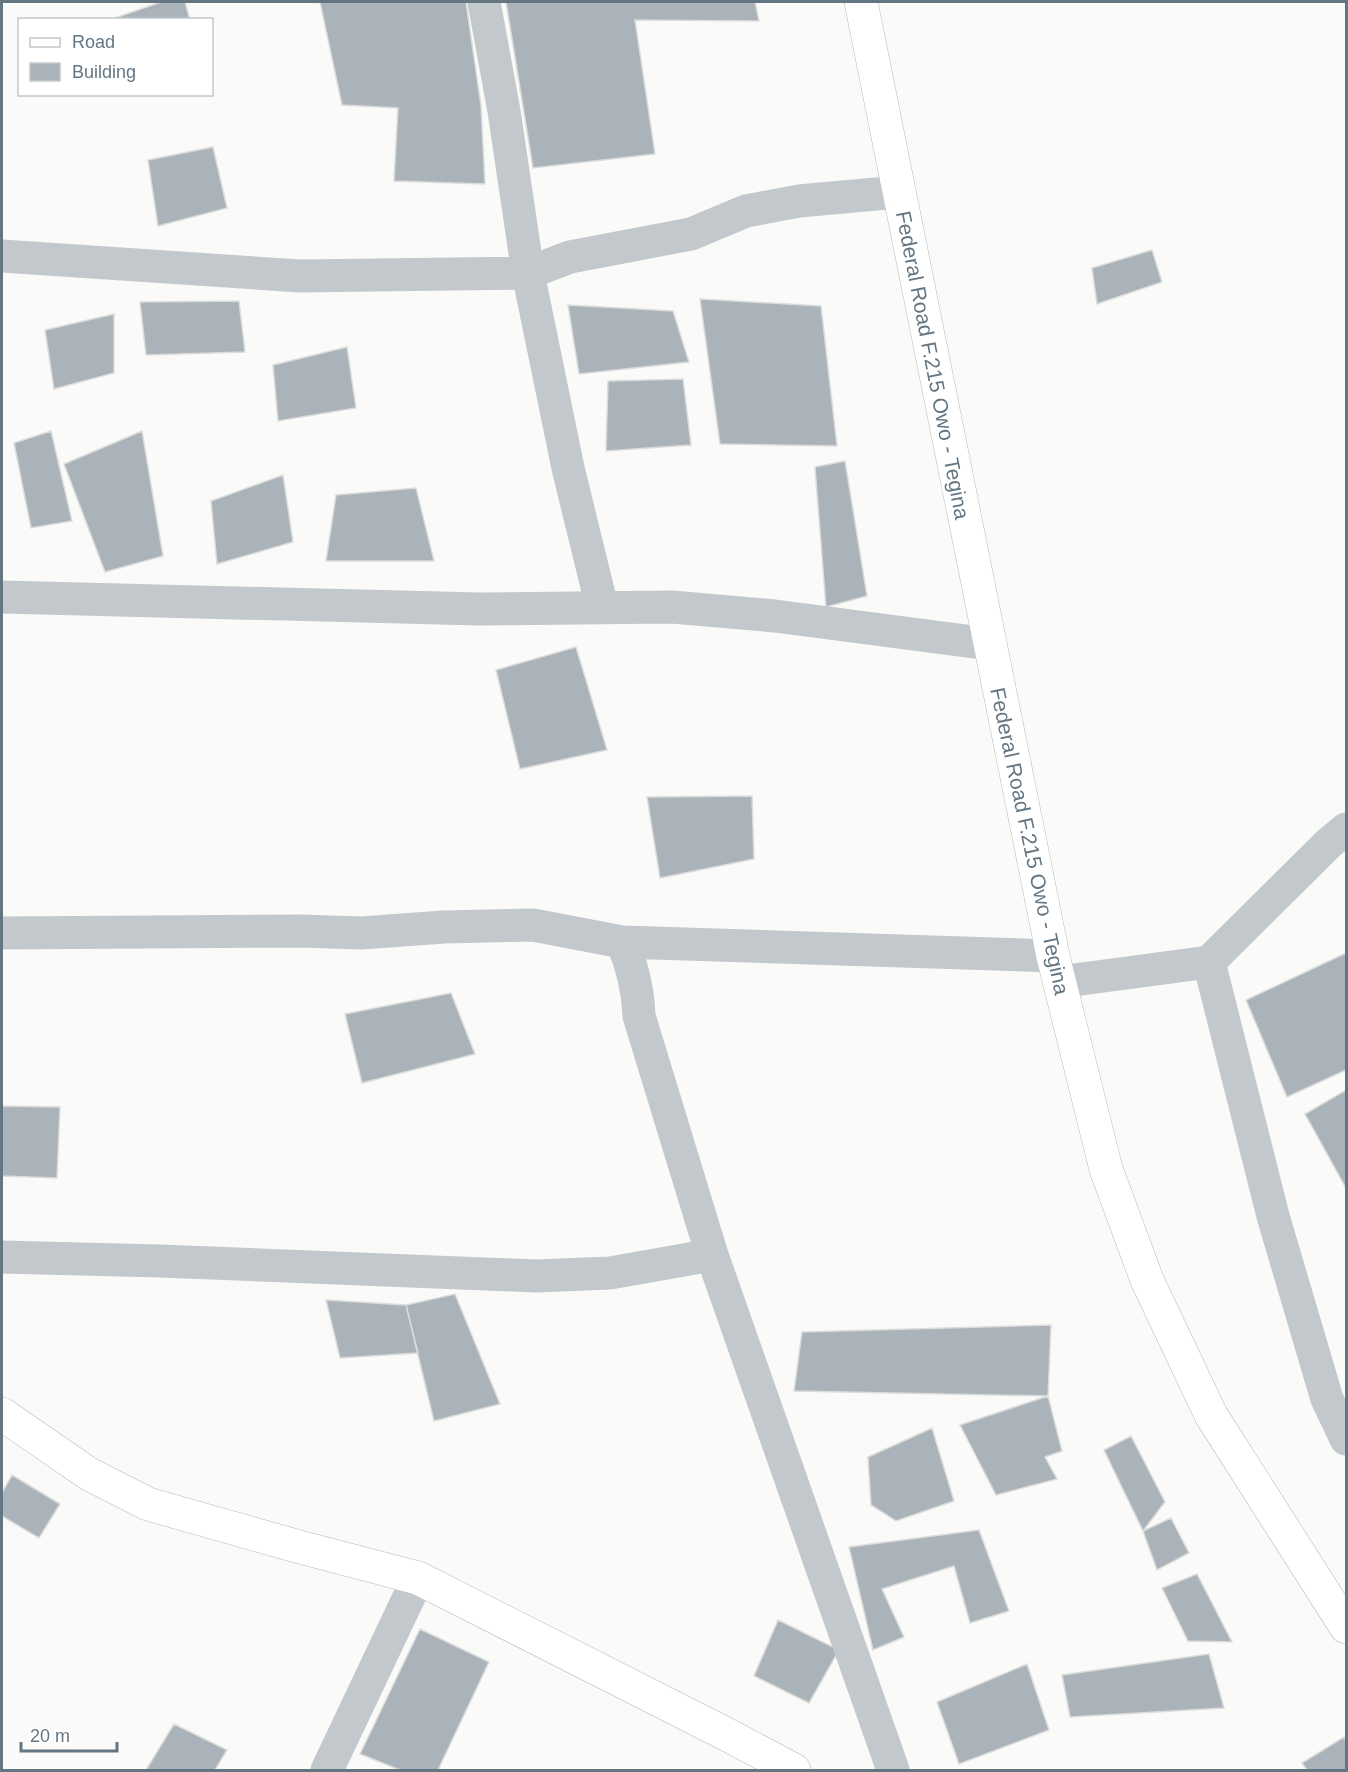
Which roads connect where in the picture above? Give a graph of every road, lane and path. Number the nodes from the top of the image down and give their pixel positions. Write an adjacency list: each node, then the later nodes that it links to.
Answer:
1 (484, 2): 5 (street)
2 (861, 2): 3 (main road, Federal Road F.215 Owo - Tegina)
3 (898, 192): 5 (street); 8 (main road, Federal Road F.215 Owo - Tegina)
4 (2, 256): 5 (street)
5 (528, 273): 7 (street)
6 (2, 597): 7 (street)
7 (602, 607): 8 (street)
8 (989, 644): 13 (main road, Federal Road F.215 Owo - Tegina)
9 (1347, 829): 12 (street)
10 (2, 933): 11 (street)
11 (622, 942): 13 (street); 14 (street)
12 (1209, 962): 13 (street); 17 (street)
13 (1056, 969): 19 (main road, Federal Road F.215 Owo - Tegina)
14 (711, 1255): 15 (street); 22 (street)
15 (2, 1257)
16 (2, 1414): 18 (main road)
17 (1347, 1439)
18 (418, 1578): 20 (street); 21 (main road)
19 (1347, 1627)
20 (327, 1770)
21 (794, 1770)
22 (893, 1770)

